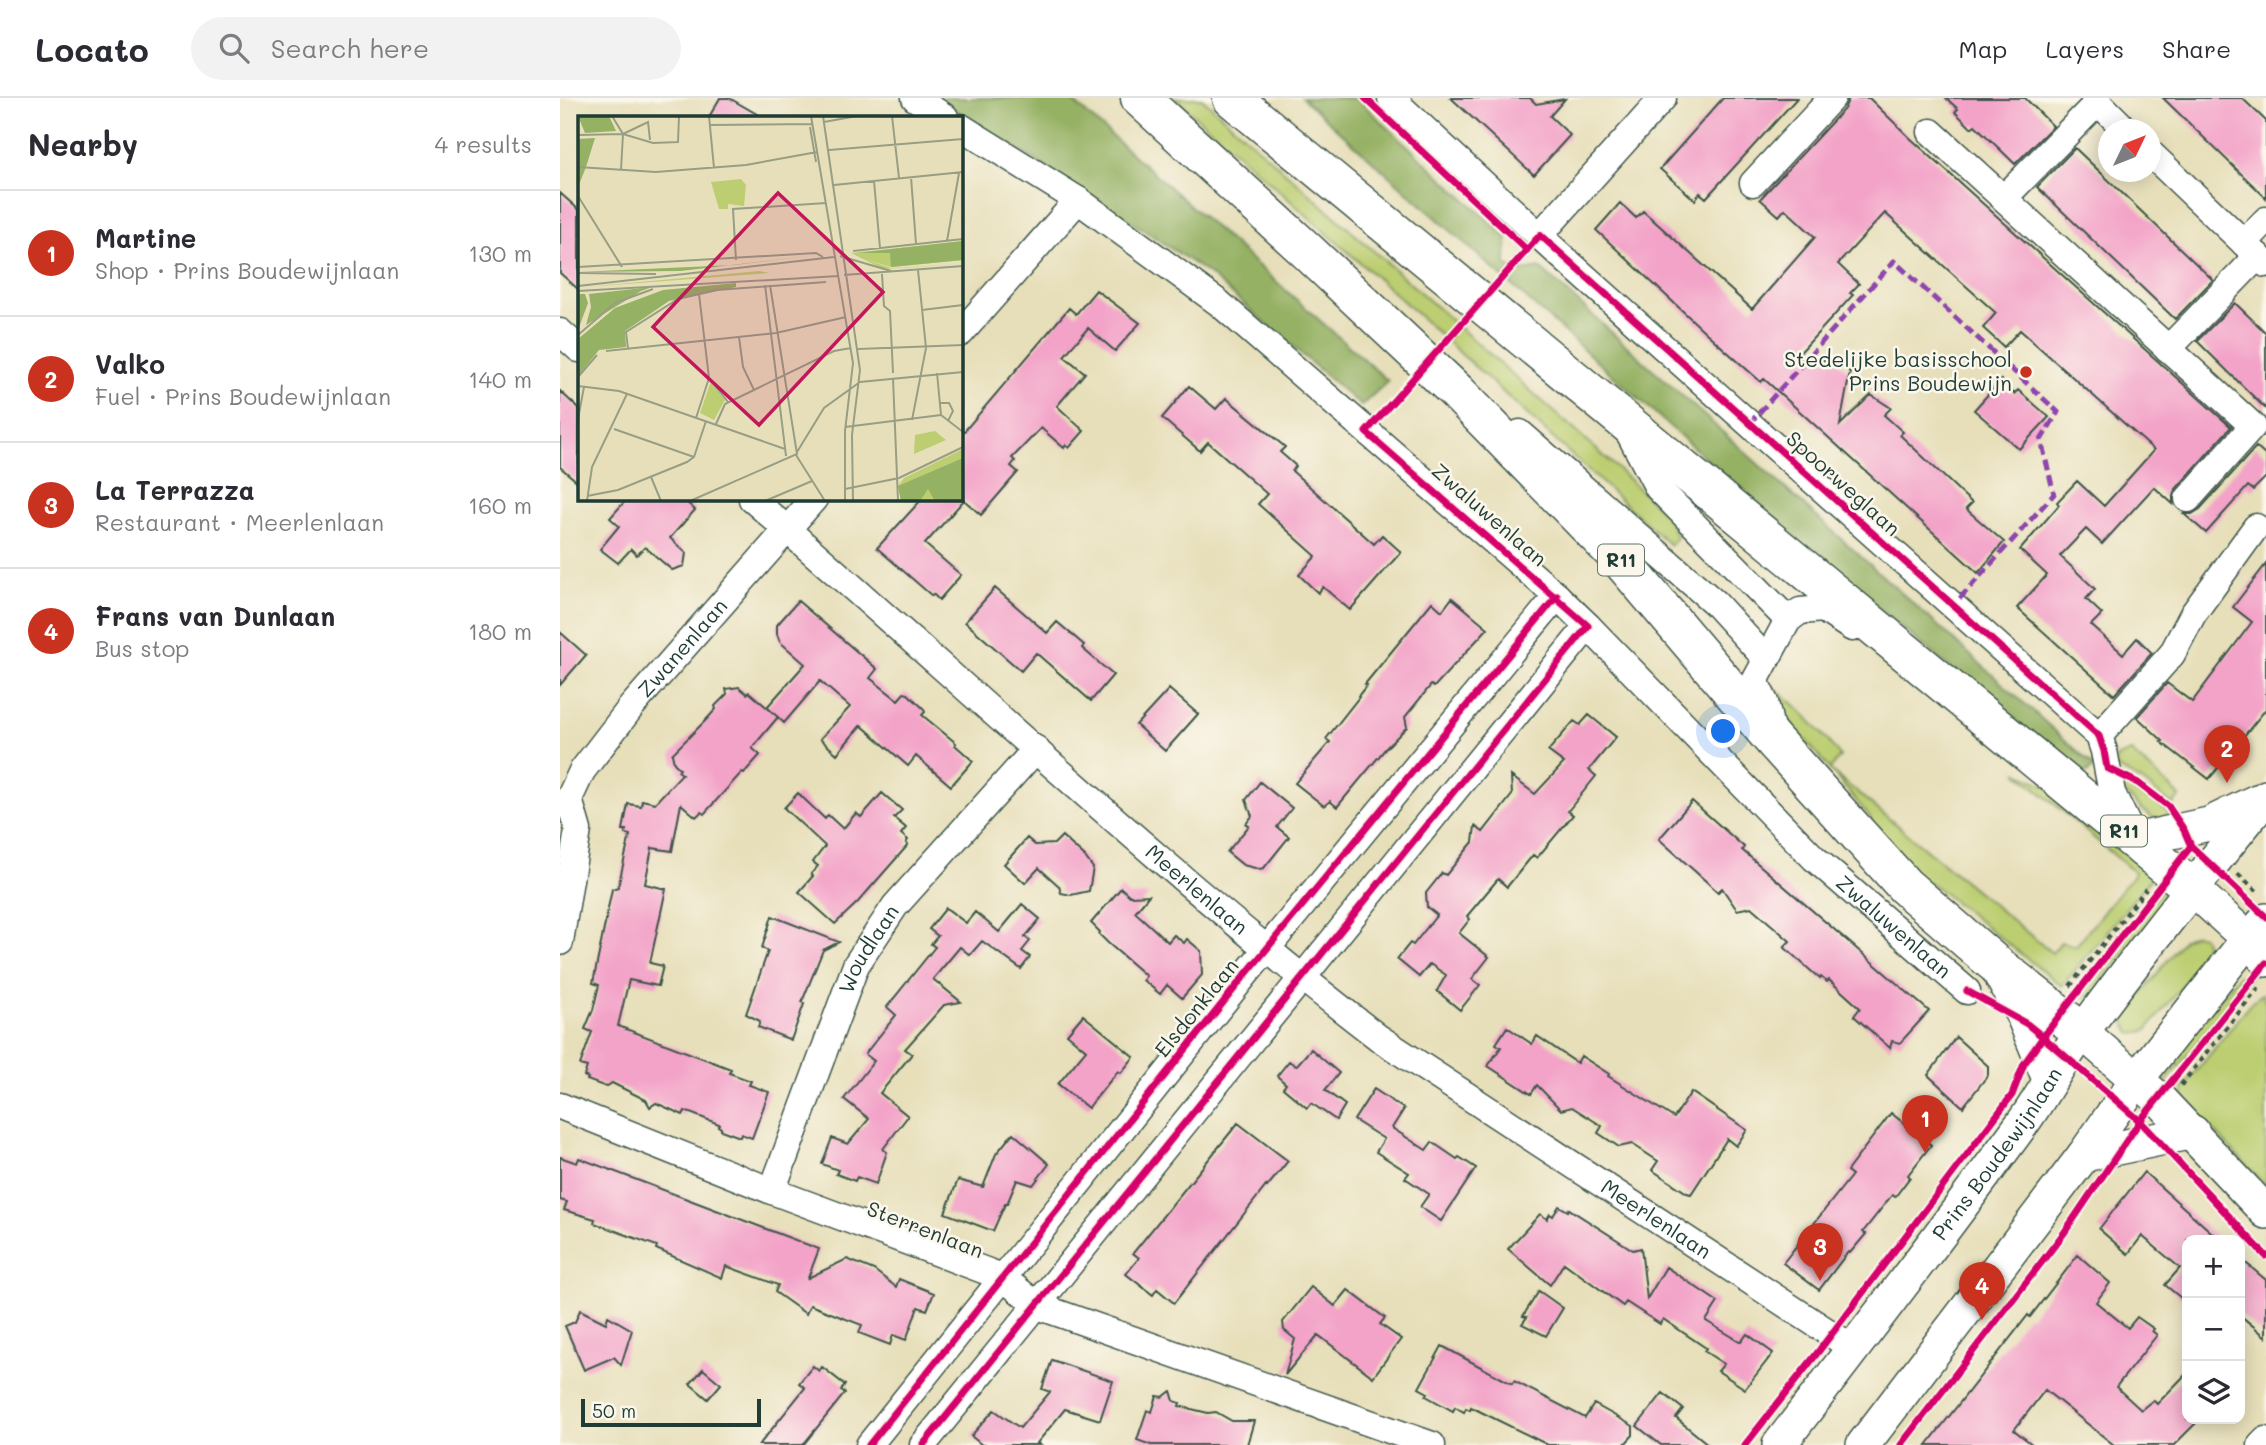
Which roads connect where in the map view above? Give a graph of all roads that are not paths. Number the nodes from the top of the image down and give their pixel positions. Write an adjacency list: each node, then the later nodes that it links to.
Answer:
1 (915, 98): 9 (street)
2 (1140, 98): 25 (highway, R11)
3 (1232, 98): 17 (highway, R11)
4 (1266, 98): 17 (highway)
5 (1391, 98): 19 (street, Spoorweglaan)
6 (1663, 98): 19 (street)
7 (1832, 98): 14 (street)
8 (2096, 100): 10 (street); 15 (street)
9 (944, 116)
10 (2115, 119)
11 (962, 128): 16 (street, Zwaluwenlaan)
12 (1931, 132): 15 (street)
13 (2161, 162): 20 (street)
14 (1753, 183)
15 (2004, 198): 24 (street)
16 (1078, 200): 22 (street); 32 (street, Zwaluwenlaan)
17 (1360, 205): 26 (highway, R11)
18 (2266, 220): 20 (street)
19 (1540, 235): 37 (street, Spoorweglaan)
20 (2258, 251): 24 (street)
21 (560, 332): 23 (street)
22 (962, 332)
23 (578, 348)
24 (2168, 349): 27 (street)
25 (1457, 392): 36 (street); 38 (highway, R11)
26 (1622, 419): 33 (street); 35 (highway, R11)
27 (2188, 499)
28 (753, 500): 31 (street, Meerlenlaan)
29 (813, 500): 31 (street, Zwanenlaan)
30 (2256, 527): 37 (street)
31 (787, 529): 39 (street, Meerlenlaan); 41 (street, Zwanenlaan)
32 (1557, 596): 34 (street, Zwaluwenlaan); 46 (street, Elsdonklaan)
33 (1788, 620): 35 (street); 36 (street)
34 (1588, 625): 48 (street); 49 (street, Zwaluwenlaan)
35 (1878, 630): 42 (highway, R11)
36 (1766, 659): 38 (street)
37 (2098, 736): 42 (street)
38 (1773, 740): 47 (highway, R11)
39 (1036, 749): 46 (street, Meerlenlaan); 56 (street, Woudlaan)
40 (2266, 797): 42 (main road); 43 (main road, Prins Boudewijnlaan)
41 (564, 801): 45 (street)
42 (2148, 852): 43 (highway, R11)
43 (2192, 888): 44 (main road, R11); 50 (main road, Prins Boudewijnlaan)
44 (2260, 940): 52 (main road)
45 (560, 942)
46 (1267, 950): 48 (street, Meerlenlaan); 58 (street, Elsdonklaan)
47 (1993, 962): 50 (highway, R11); 51 (main road)
48 (1302, 980): 59 (street); 60 (street, Meerlenlaan)
49 (1967, 991)
50 (2082, 1032): 51 (main road, Prins Boudewijnlaan); 52 (main road, R11)
51 (2049, 1079): 60 (main road, Prins Boudewijnlaan)
52 (2154, 1094): 54 (main road, R11); 55 (main road)
53 (560, 1106): 56 (street, Sterrenlaan)
54 (2193, 1132): 55 (main road); 57 (main road, R11)
55 (2084, 1155): 66 (main road)
56 (772, 1191): 58 (street, Sterrenlaan)
57 (2266, 1212)
58 (1002, 1277): 59 (street, Sterrenlaan); 62 (street, Elsdonklaan)
59 (1038, 1306): 63 (street); 64 (street, Sterrenlaan)
60 (1854, 1349): 65 (main road, Prins Boudewijnlaan)
61 (2266, 1440): 67 (street)
62 (869, 1445)
63 (923, 1445)
64 (1432, 1445)
65 (1779, 1445)
66 (1863, 1445)
67 (2261, 1445)

